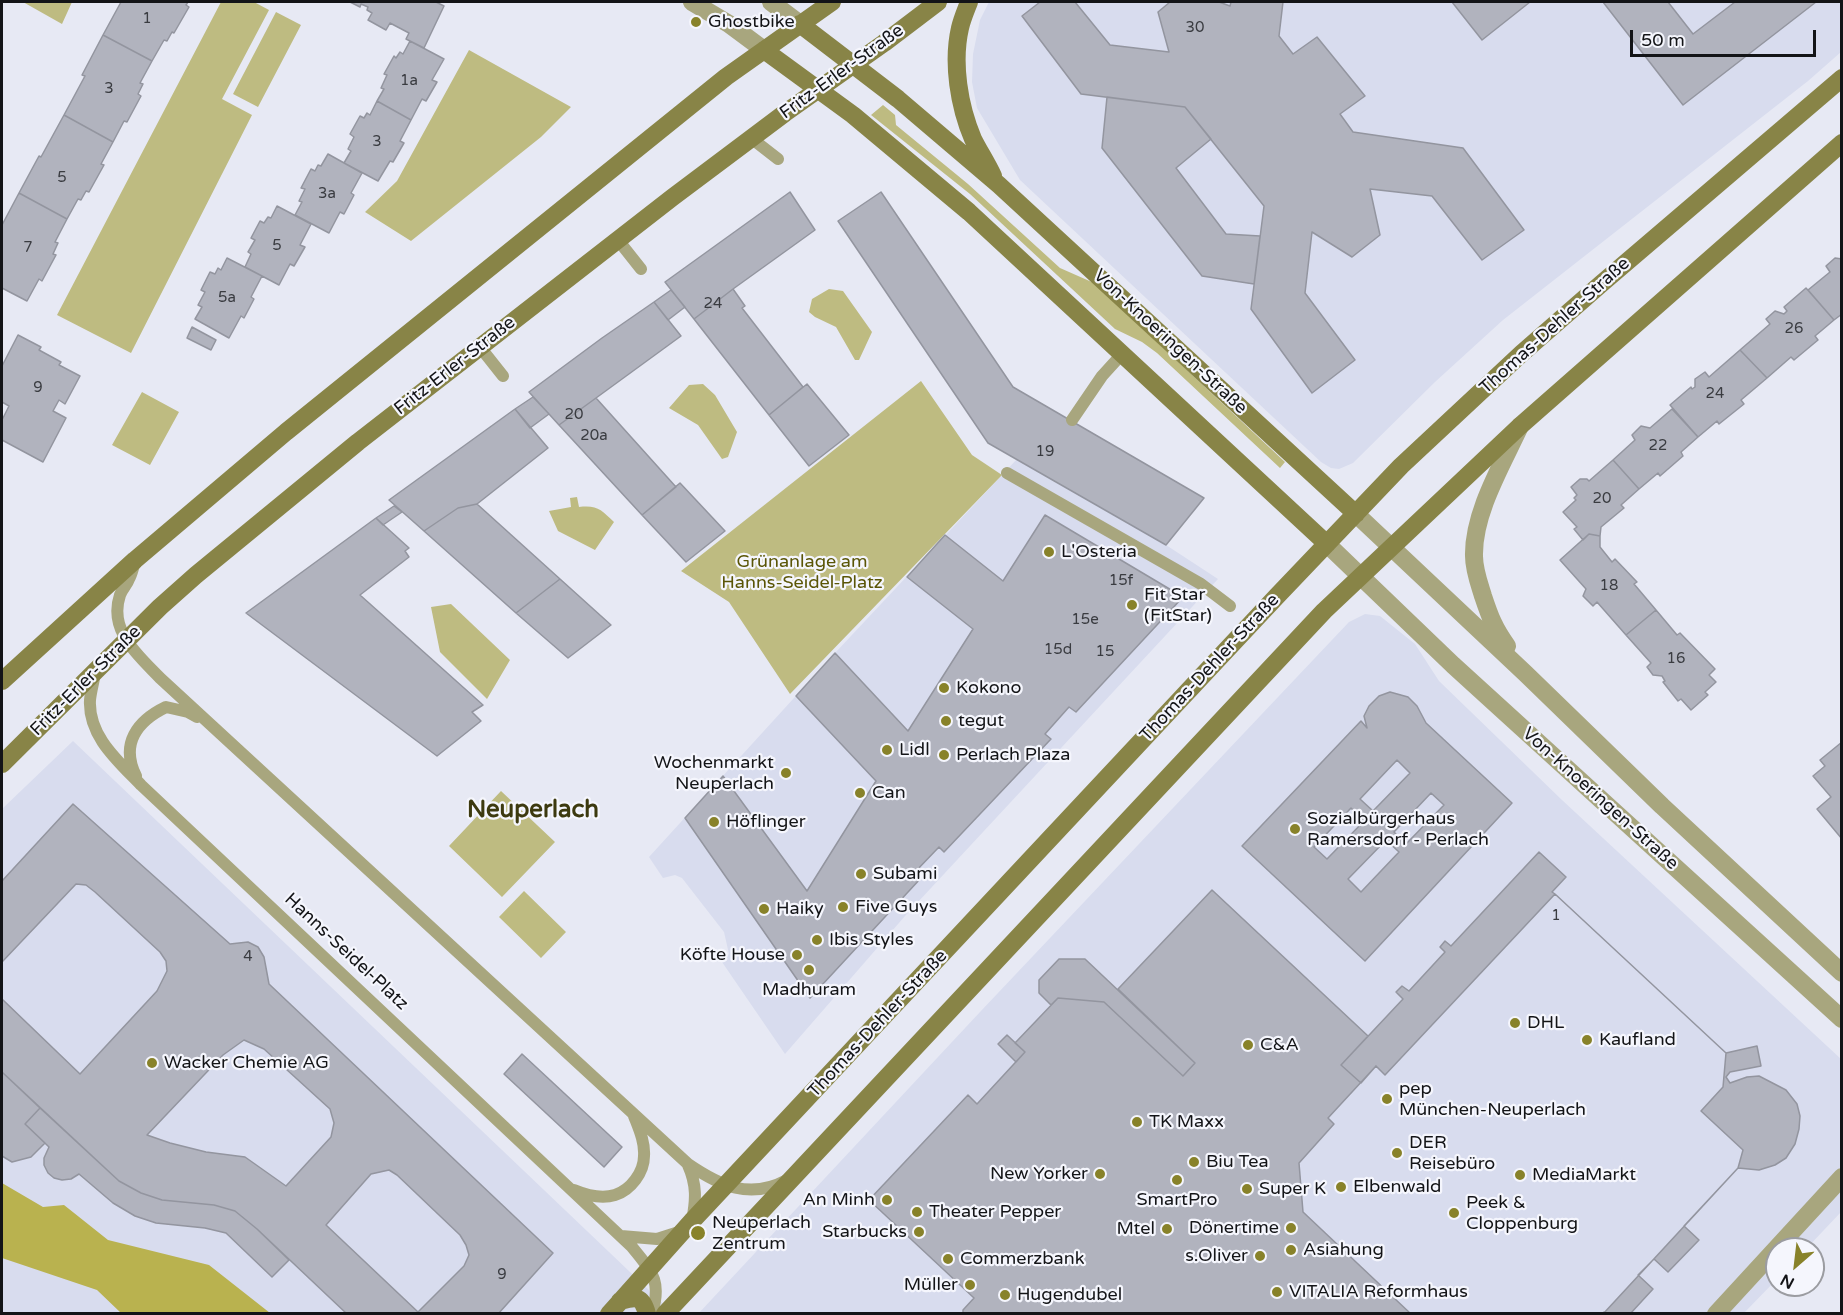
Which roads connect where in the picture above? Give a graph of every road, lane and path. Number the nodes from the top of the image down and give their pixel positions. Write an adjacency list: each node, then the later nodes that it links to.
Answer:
1 (692, 2): 7 (street)
2 (771, 2): 6 (street)
3 (832, 2): 6 (main road)
4 (938, 2): 8 (main road, Fritz-Erler-Straße)
5 (969, 2): 14 (main road)
6 (800, 24): 7 (main road); 8 (main road, Von-Knoeringen-Straße)
7 (764, 50): 10 (main road); 26 (main road)
8 (853, 65): 10 (main road, Fritz-Erler-Straße); 14 (main road, Von-Knoeringen-Straße)
9 (1842, 78): 23 (main road, Thomas-Dehler-Straße)
10 (819, 89): 11 (main road, Fritz-Erler-Straße); 18 (main road)
11 (751, 138): 13 (lane); 15 (main road, Fritz-Erler-Straße)
12 (1842, 143): 21 (main road)
13 (778, 159)
14 (999, 185): 23 (main road, Von-Knoeringen-Straße)
15 (618, 240): 16 (lane); 17 (main road, Fritz-Erler-Straße)
16 (641, 269)
17 (480, 347): 19 (lane); 29 (main road, Fritz-Erler-Straße)
18 (1122, 354): 20 (lane); 24 (main road)
19 (503, 376)
20 (1072, 420)
21 (1520, 426): 25 (main road); 31 (street, Von-Knoeringen-Straße)
22 (1007, 473): 28 (lane)
23 (1356, 514): 24 (main road, Thomas-Dehler-Straße); 25 (street, Von-Knoeringen-Straße)
24 (1327, 544): 27 (street, Von-Knoeringen-Straße); 42 (main road, Thomas-Dehler-Straße)
25 (1392, 547): 27 (main road); 31 (street, Von-Knoeringen-Straße)
26 (135, 560): 29 (lane); 32 (main road)
27 (1361, 576): 37 (street, Von-Knoeringen-Straße); 40 (main road)
28 (1230, 606)
29 (126, 642): 30 (main road, Fritz-Erler-Straße); 33 (lane)
30 (95, 672): 34 (main road, Fritz-Erler-Straße); 35 (lane, Hanns-Seidel-Platz)
31 (1526, 674): 36 (street, Von-Knoeringen-Straße)
32 (2, 681)
33 (208, 722): 35 (lane); 38 (lane)
34 (2, 764)
35 (141, 785): 43 (lane, Hanns-Seidel-Platz)
36 (1842, 973)
37 (1842, 1019)
38 (632, 1112): 39 (lane); 43 (lane)
39 (688, 1164): 42 (lane); 44 (lane)
40 (793, 1177): 42 (lane); 50 (main road)
41 (1842, 1178): 51 (street)
42 (727, 1186): 44 (main road, Thomas-Dehler-Straße)
43 (570, 1188): 45 (lane, Hanns-Seidel-Platz)
44 (689, 1225): 45 (lane); 46 (main road, Thomas-Dehler-Straße)
45 (621, 1236): 46 (lane, Hanns-Seidel-Platz)
46 (650, 1269): 47 (main road, Thomas-Dehler-Straße); 49 (lane)
47 (614, 1307): 48 (main road, Thomas-Dehler-Straße)
48 (647, 1314)
49 (652, 1314)
50 (665, 1314)
51 (1716, 1314)

